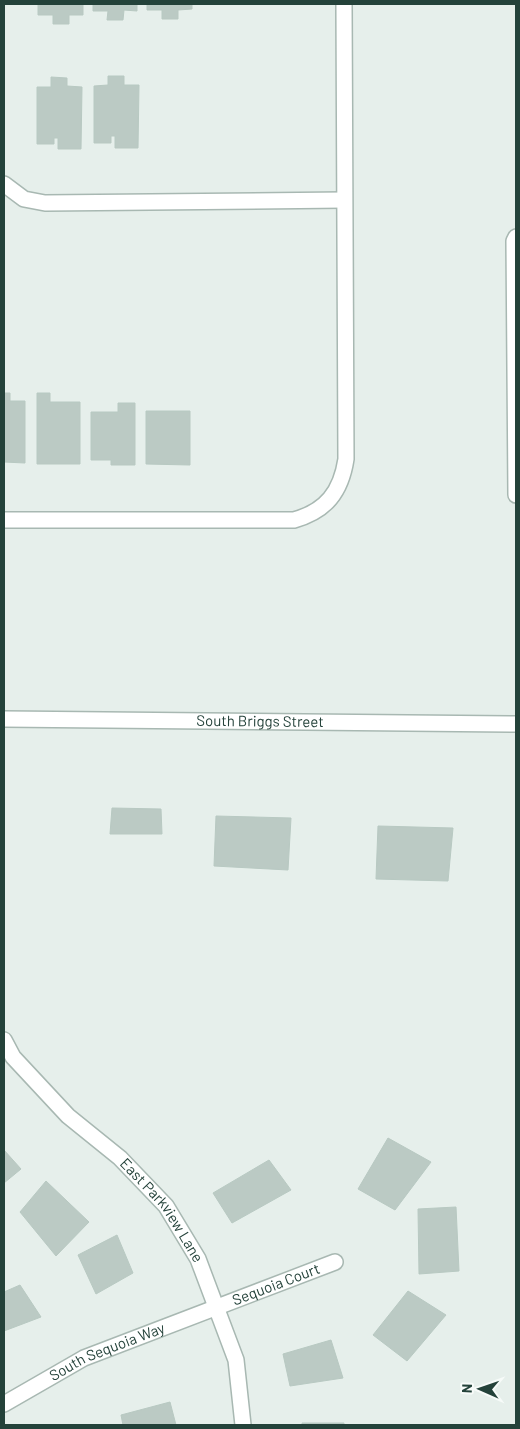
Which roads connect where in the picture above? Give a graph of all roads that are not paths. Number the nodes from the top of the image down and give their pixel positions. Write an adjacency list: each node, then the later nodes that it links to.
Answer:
1 (344, 4): 3 (street)
2 (4, 184): 3 (street)
3 (344, 200): 6 (street)
4 (516, 237): 5 (street)
5 (516, 495)
6 (4, 520)
7 (4, 719): 8 (street, South Briggs Street)
8 (516, 724)
9 (4, 1040): 10 (street, East Parkview Lane)
10 (9, 1061): 12 (street, East Parkview Lane)
11 (335, 1262): 12 (street, Sequoia Court)
12 (216, 1308): 13 (street, South Sequoia Way); 14 (street, East Parkview Lane)
13 (4, 1404)
14 (243, 1425)

